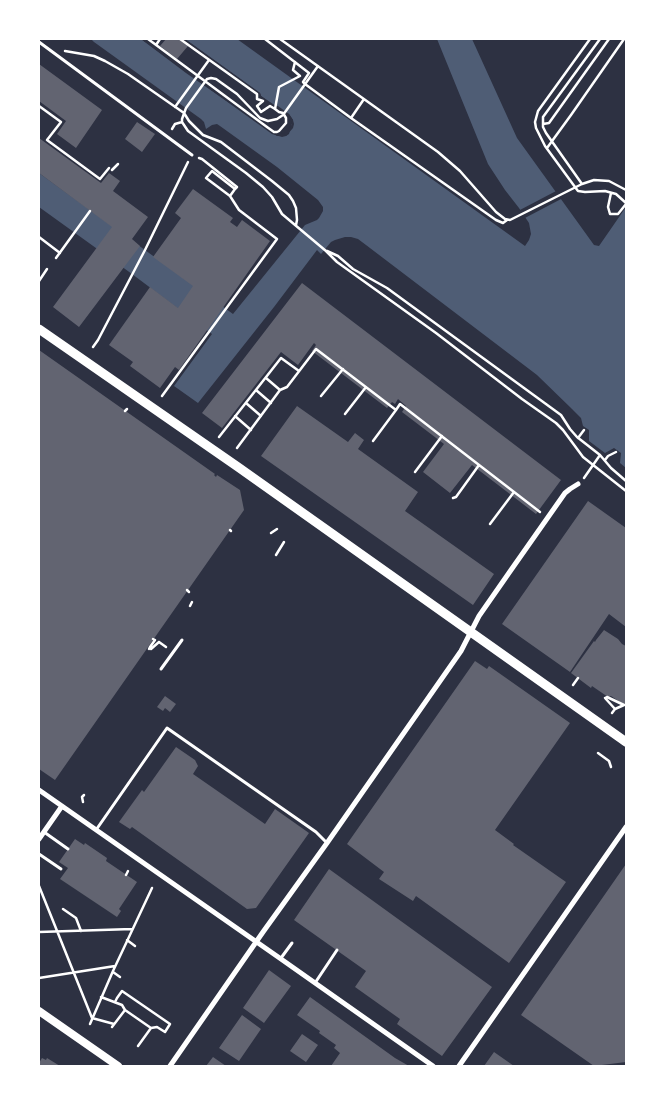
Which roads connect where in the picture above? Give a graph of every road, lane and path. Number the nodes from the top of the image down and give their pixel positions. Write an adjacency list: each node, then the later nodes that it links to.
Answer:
1 (148, 39): 11 (path)
2 (160, 39): 11 (path)
3 (180, 39): 13 (path)
4 (265, 39): 14 (path)
5 (280, 39): 15 (path)
6 (590, 39): 32 (path)
7 (600, 39): 29 (path)
8 (609, 39): 29 (path)
9 (624, 39): 31 (path)
10 (39, 42): 30 (lane)
11 (156, 45): 16 (path)
12 (61, 49): 21 (path)
13 (209, 60): 16 (path); 23 (path)
14 (295, 62): 18 (path); 22 (path)
15 (318, 66): 18 (path); 19 (path)
16 (198, 75): 17 (path); 21 (path)
17 (205, 82): 25 (path); 26 (path); 26 (path)
18 (305, 84): 24 (path); 27 (path)
19 (364, 99): 27 (path); 45 (path)
20 (39, 106): 35 (path)
21 (175, 107): 25 (path)
22 (276, 108): 23 (path); 24 (path)
23 (261, 112): 26 (path)
24 (284, 112): 26 (path); 26 (path)
25 (184, 113): 28 (path); 46 (path)
26 (257, 117)
27 (351, 118): 45 (path)
28 (182, 122): 30 (path); 46 (path)
29 (543, 124): 31 (path)
30 (166, 136): 33 (lane)
31 (551, 142): 32 (path); 37 (path)
32 (547, 148): 38 (path)
33 (192, 155): 39 (path); 54 (path)
34 (118, 164): 36 (path)
35 (109, 168)
36 (112, 170)
37 (582, 184): 38 (path); 40 (path)
38 (576, 187): 41 (path); 45 (path)
39 (235, 189): 42 (path); 42 (path)
40 (626, 190)
41 (611, 193): 43 (path); 43 (path)
42 (230, 196): 61 (path)
43 (626, 201)
44 (90, 211): 49 (path)
45 (506, 220)
46 (296, 225): 48 (path)
47 (39, 237): 49 (path)
48 (326, 251): 73 (path); 80 (path)
49 (60, 253): 50 (path)
50 (56, 258)
51 (47, 269): 52 (path)
52 (39, 281)
53 (39, 329): 96 (main road)
54 (93, 347)
55 (343, 369): 56 (path); 58 (path); 62 (path)
56 (299, 371): 57 (path); 60 (path)
57 (266, 377): 59 (path); 60 (path)
58 (366, 387): 65 (path); 66 (path)
59 (256, 390): 63 (path); 64 (path)
60 (280, 390): 64 (path)
61 (162, 396)
62 (321, 396)
63 (246, 403): 67 (path); 68 (path)
64 (271, 403): 68 (path)
65 (396, 410): 72 (path); 74 (path)
66 (345, 414)
67 (235, 416): 69 (path); 71 (path)
68 (261, 416): 69 (path)
69 (250, 430): 75 (path)
70 (584, 430): 73 (path)
71 (219, 436)
72 (442, 436): 79 (path); 81 (path)
73 (578, 438): 77 (path)
74 (373, 441)
75 (237, 448)
76 (616, 452): 78 (path)
77 (600, 455): 78 (path); 80 (path)
78 (605, 460): 83 (path)
79 (479, 465): 86 (path); 87 (path)
80 (593, 466): 82 (path); 85 (path)
81 (415, 472)
82 (585, 477)
83 (626, 481)
84 (578, 484): 96 (street)
85 (626, 491)
86 (514, 492): 88 (path); 89 (path)
87 (453, 498)
88 (540, 512)
89 (490, 524)
90 (277, 529): 91 (path)
91 (271, 533)
92 (284, 542): 93 (path)
93 (276, 556)
94 (192, 602): 95 (path)
95 (190, 606)
96 (471, 632): 104 (main road); 115 (street)
97 (154, 639): 97 (path)
98 (182, 640): 99 (lane)
99 (161, 669)
100 (578, 678): 101 (path)
101 (573, 685)
102 (616, 710): 102 (path); 103 (path)
103 (612, 713)
104 (626, 742)
105 (598, 754): 106 (path)
106 (611, 767)
107 (39, 790): 110 (street)
108 (84, 795): 109 (path)
109 (83, 802)
110 (62, 806): 112 (street); 113 (street)
111 (626, 827): 151 (street)
112 (96, 830): 115 (lane); 129 (street)
113 (44, 832): 114 (street); 116 (lane)
114 (39, 839)
115 (327, 842): 129 (street)
116 (68, 850)
117 (39, 854): 118 (lane)
118 (60, 869)
119 (128, 871): 120 (path)
120 (126, 875)
121 (39, 886): 126 (path)
122 (152, 888): 124 (path)
123 (63, 909): 125 (path)
124 (133, 929): 125 (path); 128 (path)
125 (81, 930): 126 (path)
126 (57, 931): 127 (path); 135 (path)
127 (39, 932)
128 (127, 940): 131 (path); 134 (path)
129 (256, 942): 133 (street); 149 (street)
130 (292, 943): 133 (lane)
131 (135, 946)
132 (337, 950): 139 (lane)
133 (281, 959): 139 (street)
134 (115, 966): 135 (path); 136 (path)
135 (74, 972): 138 (path); 144 (path)
136 (113, 972): 137 (path); 140 (path)
137 (120, 977)
138 (39, 978)
139 (315, 983): 150 (street)
140 (101, 998): 141 (path); 144 (path)
141 (115, 1002): 142 (path); 146 (path)
142 (125, 1010): 144 (path); 146 (path)
143 (39, 1011): 148 (street)
144 (92, 1018): 145 (path)
145 (90, 1024)
146 (151, 1028): 147 (path)
147 (138, 1046)
148 (118, 1066)
149 (170, 1066)
150 (433, 1066)
151 (459, 1066)

